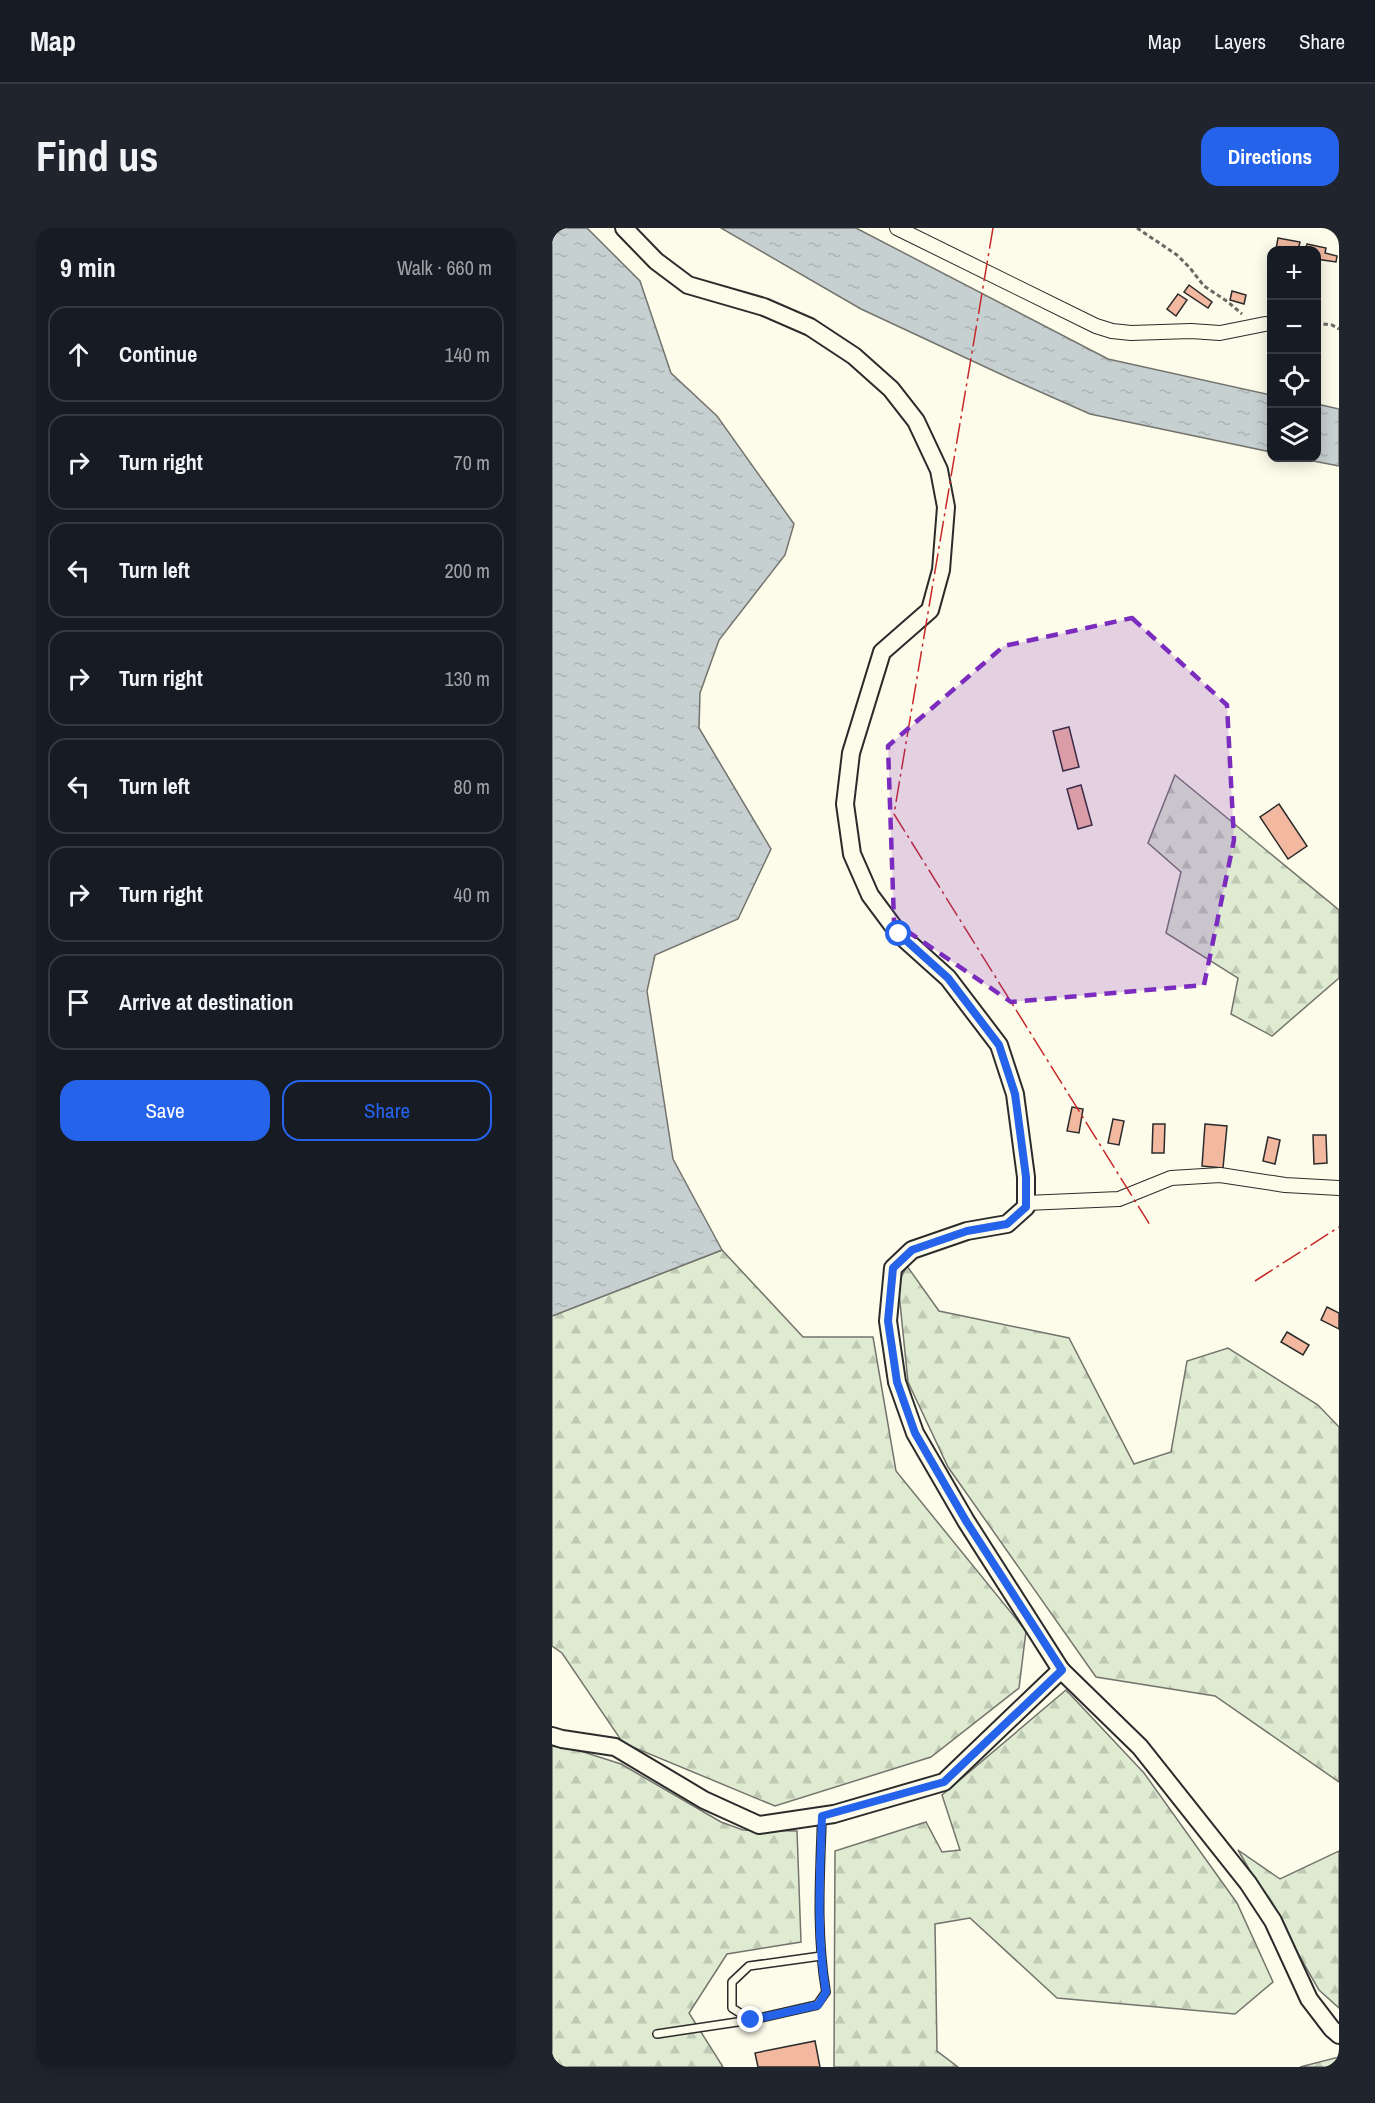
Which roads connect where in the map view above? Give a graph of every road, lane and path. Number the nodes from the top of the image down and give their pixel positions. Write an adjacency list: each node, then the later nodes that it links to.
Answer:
1 (624, 228): 8 (street)
2 (897, 228): 4 (street)
3 (1137, 228): 4 (path)
4 (1265, 324)
5 (1321, 324): 6 (path)
6 (1339, 329)
7 (1339, 1188): 8 (street)
8 (1026, 1203): 9 (street)
9 (1062, 1670): 11 (street); 15 (street)
10 (552, 1736): 11 (street)
11 (822, 1816): 12 (lane)
12 (821, 1956): 13 (lane); 13 (lane)
13 (751, 2020): 14 (lane)
14 (657, 2034)
15 (1339, 2035)

